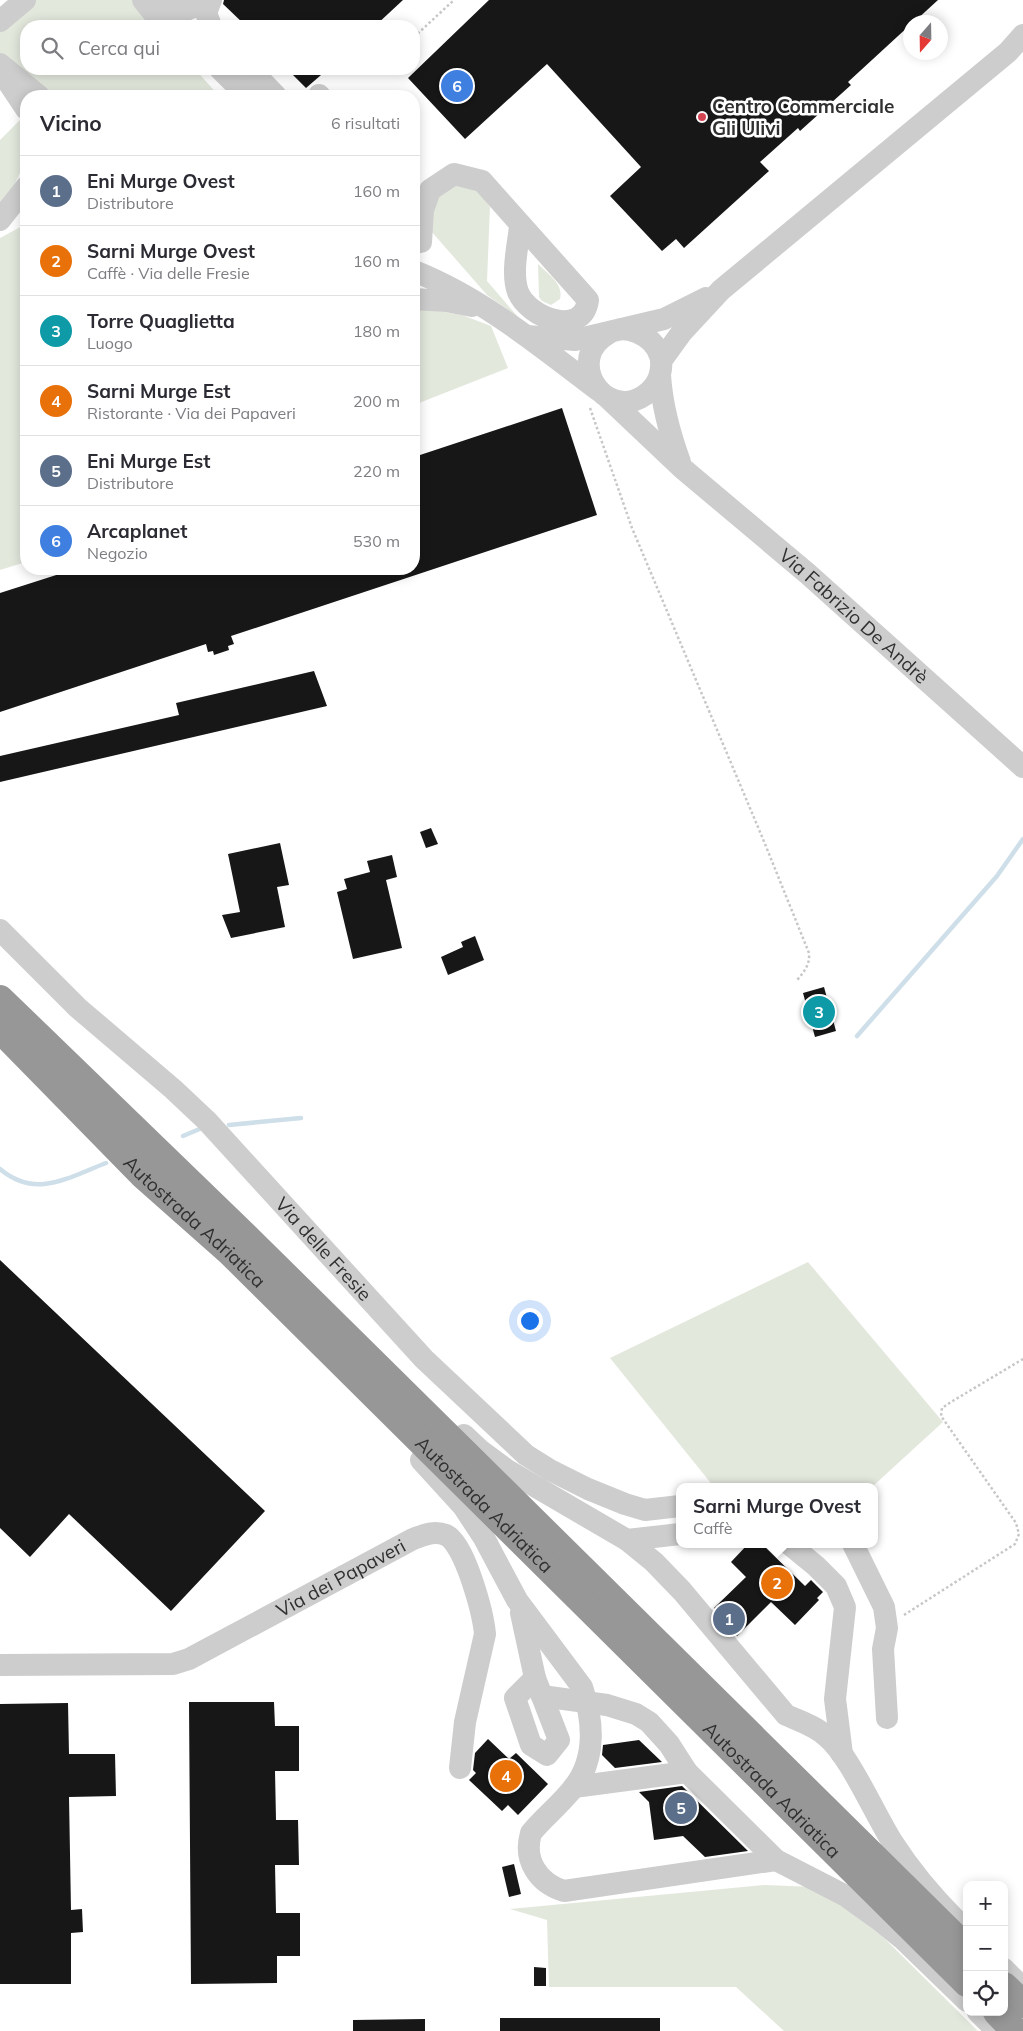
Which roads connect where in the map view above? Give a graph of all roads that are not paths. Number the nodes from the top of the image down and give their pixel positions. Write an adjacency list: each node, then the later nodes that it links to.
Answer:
1 (25, 0): 6 (street)
2 (155, 8): 3 (street); 4 (street)
3 (203, 8): 5 (street)
4 (170, 20)
5 (209, 20)
6 (0, 21)
7 (1023, 35): 27 (street)
8 (0, 64): 13 (street)
9 (0, 73): 17 (street)
10 (208, 75): 14 (street)
11 (227, 75): 15 (street)
12 (256, 75): 16 (street)
13 (32, 90)
14 (221, 90)
15 (241, 90)
16 (270, 90)
17 (20, 99)
18 (20, 195): 20 (street)
19 (20, 216): 22 (street)
20 (0, 220)
21 (420, 222): 23 (street)
22 (0, 226)
23 (520, 226)
24 (420, 243): 26 (street)
25 (420, 274): 26 (street, Via Fabrizio De Andrè)
26 (445, 284): 29 (street, Via Fabrizio De Andrè)
27 (721, 290): 30 (street); 32 (street)
28 (420, 299): 29 (street)
29 (488, 310): 31 (street, Via Fabrizio De Andrè)
30 (615, 331): 31 (street); 32 (street); 33 (street)
31 (527, 336): 33 (street, Via Fabrizio De Andrè)
32 (660, 368): 33 (street); 34 (street)
33 (602, 394): 34 (street, Via Fabrizio De Andrè)
34 (682, 468): 35 (street, Via Fabrizio De Andrè)
35 (1023, 767)
36 (0, 930): 40 (street, Via delle Fresie)
37 (0, 1000): 39 (highway, Autostrada Adriatica)
38 (0, 1029): 39 (highway, Autostrada Adriatica)
39 (237, 1243): 42 (street); 45 (street); 55 (highway, Autostrada Adriatica); 57 (highway, Autostrada Adriatica)
40 (676, 1506)
41 (676, 1534): 42 (street)
42 (626, 1540): 49 (street)
43 (794, 1548): 49 (street)
44 (855, 1548): 48 (street)
45 (517, 1600): 47 (street); 47 (street)
46 (0, 1665): 50 (street, Via dei Papaveri)
47 (587, 1702): 51 (street); 52 (street)
48 (887, 1718)
49 (842, 1755): 54 (street)
50 (460, 1768)
51 (687, 1772): 52 (street); 53 (street)
52 (574, 1787): 53 (street)
53 (776, 1860): 60 (street)
54 (963, 1927)
55 (963, 1945)
56 (1006, 1971): 58 (street)
57 (963, 1979)
58 (1023, 1988)
59 (1008, 1990): 61 (highway)
60 (963, 1997)
61 (1023, 2004)
62 (982, 2016): 64 (street)
63 (1000, 2016): 65 (highway)
64 (997, 2031)
65 (1016, 2031)

